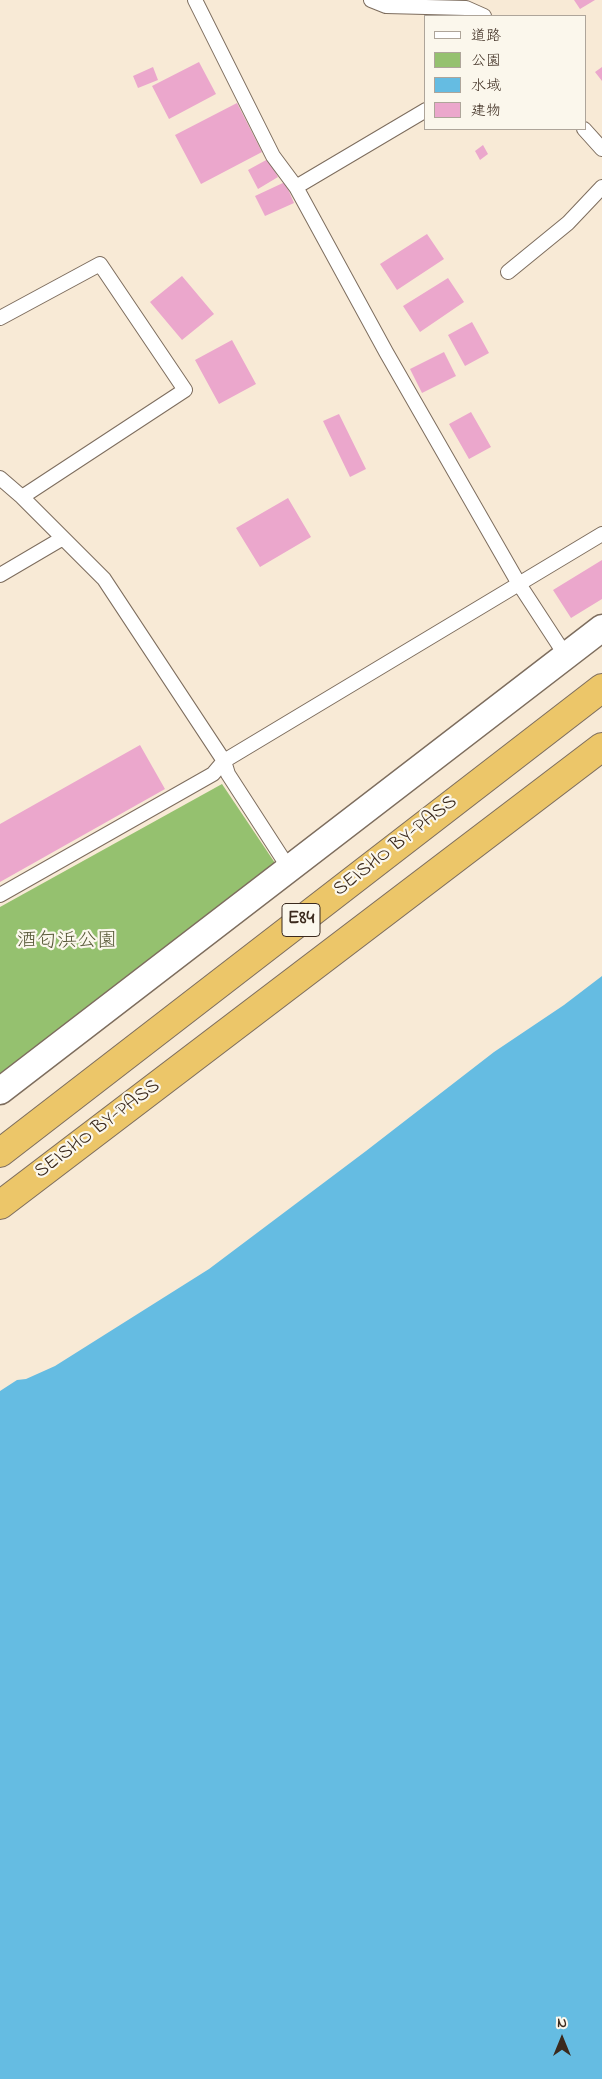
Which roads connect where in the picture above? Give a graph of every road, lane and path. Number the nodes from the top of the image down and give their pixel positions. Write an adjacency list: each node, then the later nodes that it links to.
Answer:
1 (195, 0): 7 (lane)
2 (370, 0): 3 (lane)
3 (482, 15)
4 (424, 111): 7 (lane)
5 (585, 130): 6 (lane)
6 (602, 149)
7 (296, 187): 16 (lane)
8 (602, 187): 9 (lane)
9 (508, 272)
10 (0, 318): 12 (lane)
11 (0, 478): 12 (lane)
12 (22, 497): 14 (lane)
13 (602, 534): 16 (lane)
14 (63, 538): 15 (lane); 21 (lane)
15 (0, 575)
16 (519, 584): 18 (lane); 21 (lane)
17 (602, 628): 18 (street)
18 (566, 656): 22 (street)
19 (602, 688): 25 (highway, SEISHO BY-PASS / E84)
20 (602, 747): 26 (highway, SEISHO BY-PASS / E84)
21 (224, 761): 22 (lane); 23 (lane)
22 (290, 870): 24 (street)
23 (0, 895)
24 (0, 1092)
25 (0, 1153)
26 (0, 1205)

